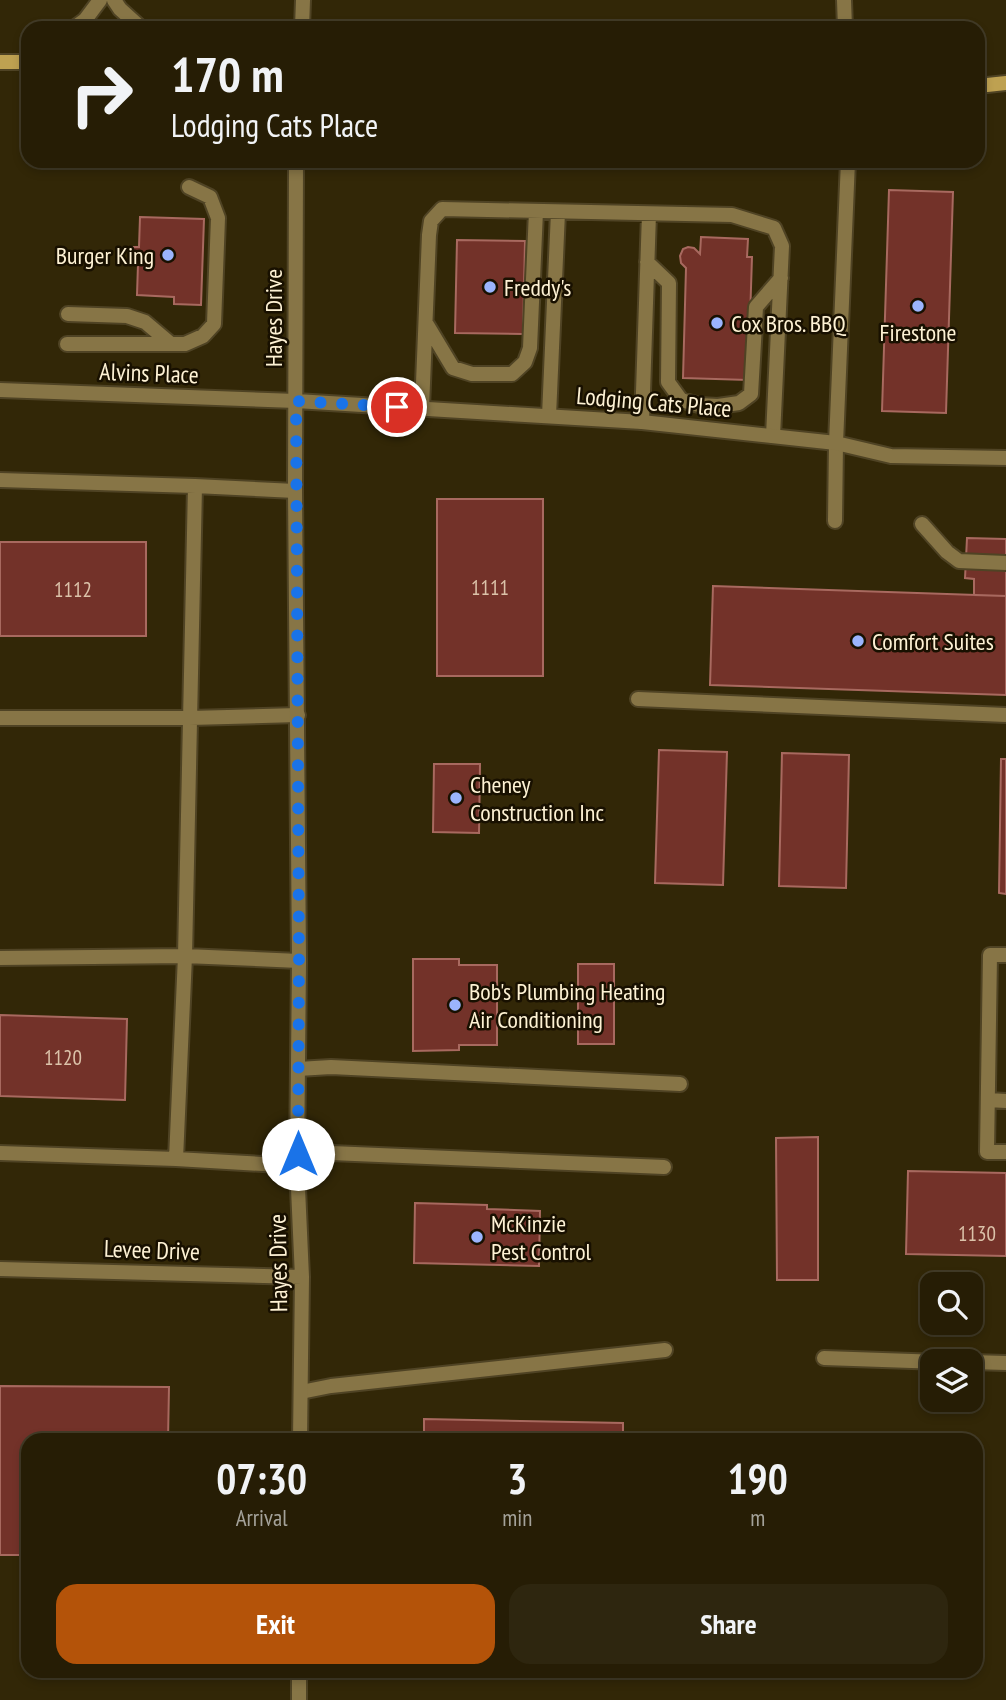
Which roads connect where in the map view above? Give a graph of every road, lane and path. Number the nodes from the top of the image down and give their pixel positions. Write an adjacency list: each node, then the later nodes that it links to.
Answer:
1 (100, 0): 5 (street)
2 (114, 0): 6 (street)
3 (303, 0): 7 (street)
4 (844, 0): 8 (street)
5 (84, 21)
6 (133, 21)
7 (302, 21)
8 (845, 21)
9 (0, 62): 10 (main road)
10 (21, 62)
11 (1006, 83): 12 (main road)
12 (985, 85)
13 (296, 168): 26 (street, Hayes Drive)
14 (848, 168): 31 (street)
15 (188, 187): 24 (street)
16 (536, 211): 17 (street); 22 (street); 22 (street)
17 (558, 212): 18 (street); 28 (street)
18 (649, 214): 19 (street); 20 (street)
19 (647, 262): 20 (street); 29 (street)
20 (781, 278): 30 (street)
21 (68, 314): 24 (street)
22 (425, 322): 27 (street)
23 (67, 344): 24 (street)
24 (172, 344)
25 (0, 390): 26 (street, Alvins Place)
26 (296, 401): 27 (street, Lodging Cats Place); 35 (street, Hayes Drive)
27 (422, 408): 28 (street, Lodging Cats Place)
28 (549, 416): 29 (street, Lodging Cats Place)
29 (642, 422): 30 (street, Lodging Cats Place)
30 (773, 436): 31 (street, Lodging Cats Place)
31 (836, 443): 32 (street, Lodging Cats Place); 36 (street)
32 (1006, 458)
33 (0, 480): 34 (street)
34 (195, 486): 35 (street); 43 (street)
35 (295, 491): 40 (street, Hayes Drive)
36 (835, 521)
37 (922, 524): 38 (street)
38 (1006, 564)
39 (638, 699): 41 (street)
40 (298, 715): 43 (street); 47 (street, Hayes Drive)
41 (1006, 715)
42 (0, 718): 43 (street)
43 (190, 718): 45 (street)
44 (1006, 955): 50 (street)
45 (185, 956): 46 (street); 47 (street); 54 (street)
46 (0, 958)
47 (299, 961): 48 (street, Hayes Drive)
48 (298, 1069): 49 (street); 55 (street, Hayes Drive)
49 (680, 1084)
50 (988, 1100): 51 (street); 52 (street)
51 (1006, 1101)
52 (1006, 1152)
53 (0, 1153): 54 (street)
54 (176, 1159): 55 (street)
55 (298, 1160): 56 (street); 58 (street, Hayes Drive)
56 (664, 1167)
57 (0, 1269): 58 (street, Levee Drive)
58 (302, 1277): 64 (street, Hayes Drive)
59 (665, 1350): 64 (street)
60 (824, 1358): 61 (street)
61 (920, 1361)
62 (983, 1362): 63 (street)
63 (1006, 1363)
64 (301, 1392): 65 (street, Hayes Drive)
65 (300, 1433)
66 (299, 1678): 67 (street)
67 (299, 1700)

